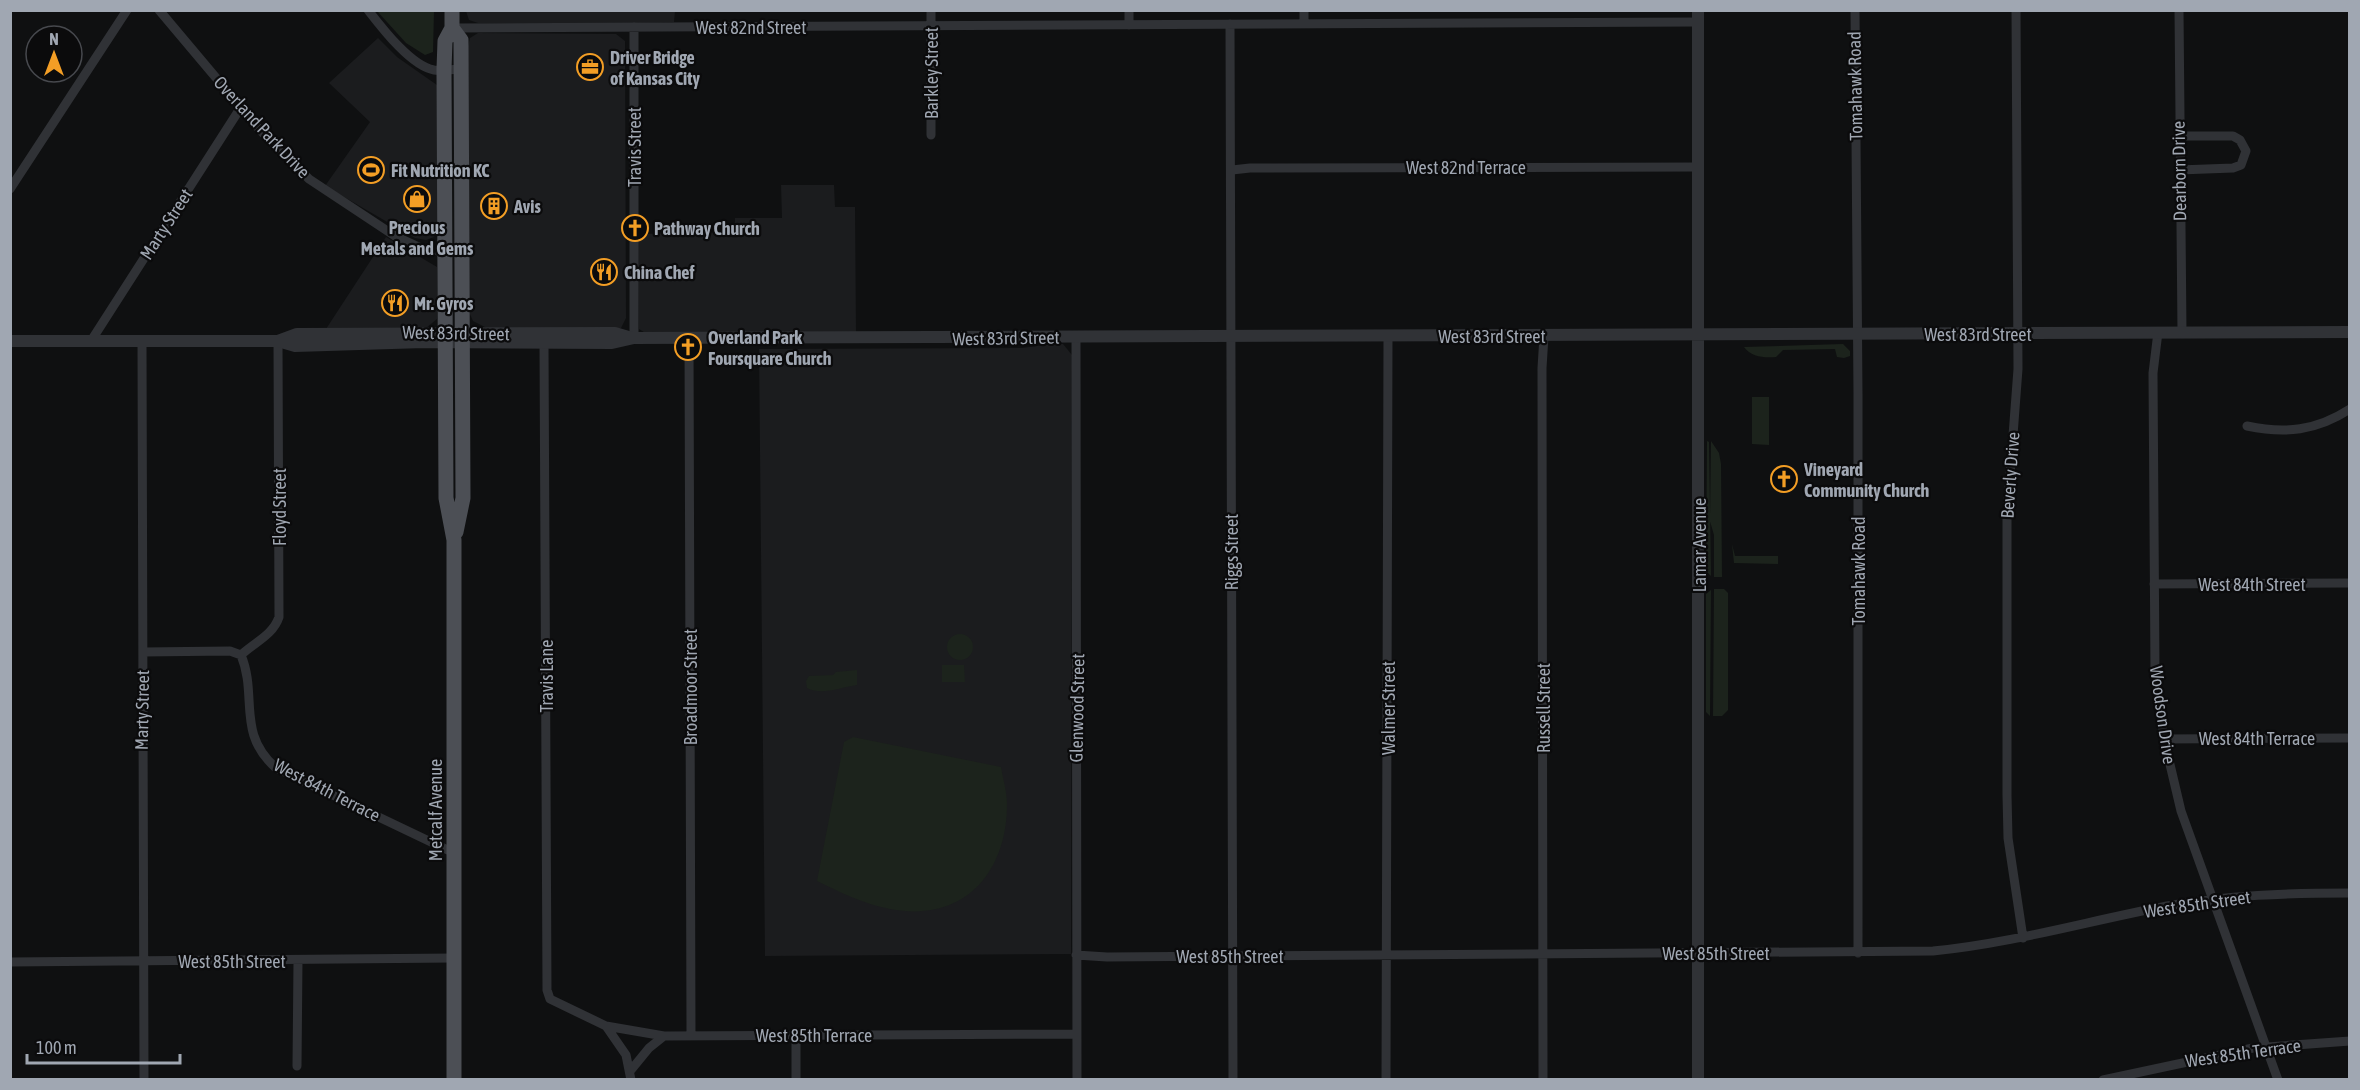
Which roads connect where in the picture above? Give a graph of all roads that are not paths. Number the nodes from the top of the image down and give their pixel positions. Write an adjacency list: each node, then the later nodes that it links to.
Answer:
1 (127, 10): 26 (street)
2 (159, 10): 20 (street, Overland Park Drive)
3 (368, 10): 18 (street)
4 (452, 10): 17 (main road, Metcalf Avenue)
5 (931, 10): 15 (street, Barkley Street)
6 (1129, 10): 14 (street)
7 (1304, 10): 13 (street)
8 (1855, 10): 31 (street, Tomahawk Road)
9 (2016, 10): 32 (street, Beverly Drive)
10 (2179, 10): 22 (street, Dearborn Drive)
11 (1698, 16): 13 (street, West 82nd Street); 23 (street, Lamar Avenue)
12 (1230, 24): 13 (street, West 82nd Street); 14 (street, West 82nd Street); 25 (street, Riggs Street)
13 (1304, 24)
14 (1129, 25): 15 (street, West 82nd Street)
15 (931, 26): 16 (street, West 82nd Street); 21 (street, Barkley Street)
16 (634, 27): 17 (street, West 82nd Street); 40 (street, Travis Street)
17 (452, 28): 18 (main road, Metcalf Avenue); 19 (main road, Metcalf Avenue)
18 (444, 69): 19 (street); 27 (main road, Metcalf Avenue)
19 (462, 69): 39 (main road, Metcalf Avenue)
20 (241, 107): 27 (street, Overland Park Drive); 43 (street, Marty Street)
21 (931, 135)
22 (2178, 136): 24 (street, Dearborn Drive); 24 (street)
23 (1699, 166): 25 (street, West 82nd Terrace); 33 (street, Lamar Avenue)
24 (2179, 170): 29 (street, Dearborn Drive)
25 (1232, 171): 37 (street, Riggs Street)
26 (10, 189)
27 (445, 252): 38 (main road, Metcalf Avenue)
28 (2158, 332): 29 (street, West 83rd Street); 32 (street, West 83rd Street); 51 (street, Woodson Drive)
29 (2182, 332): 30 (street, West 83rd Street)
30 (2349, 332)
31 (1858, 334): 32 (street, West 83rd Street); 33 (street, West 83rd Street); 60 (street, Tomahawk Road)
32 (2018, 334): 59 (street, Beverly Drive)
33 (1699, 335): 35 (street, West 83rd Street); 61 (street, Lamar Avenue)
34 (1388, 336): 35 (street, West 83rd Street); 37 (street, West 83rd Street); 62 (street, Walmer Street)
35 (1544, 336): 63 (street, Russell Street)
36 (1076, 337): 37 (street, West 83rd Street); 41 (street, West 83rd Street); 64 (street, Glenwood Street)
37 (1232, 337): 65 (street, Riggs Street)
38 (445, 338): 39 (street, West 83rd Street); 45 (street, West 83rd Street); 49 (main road, Metcalf Avenue)
39 (464, 338): 40 (street, West 83rd Street); 46 (street, West 83rd Street); 49 (main road, Metcalf Avenue)
40 (634, 338): 41 (street, West 83rd Street); 46 (street, West 83rd Street)
41 (688, 339): 74 (street, Broadmoor Street)
42 (10, 341): 43 (street, West 83rd Street)
43 (91, 341): 44 (street, West 83rd Street)
44 (142, 341): 45 (street, West 83rd Street); 52 (street, Marty Street)
45 (278, 341): 53 (street, Floyd Street)
46 (544, 344): 70 (street, Travis Lane)
47 (2349, 409): 48 (street)
48 (2247, 426)
49 (454, 540): 56 (main road, Metcalf Avenue)
50 (2349, 583): 51 (street, West 84th Street)
51 (2154, 584): 55 (street, Woodson Drive)
52 (143, 652): 53 (street); 67 (street, Marty Street)
53 (242, 655): 56 (street, West 84th Terrace)
54 (2349, 738): 55 (street, West 84th Terrace)
55 (2164, 739): 58 (street, Woodson Drive)
56 (454, 853): 66 (main road, Metcalf Avenue)
57 (2349, 893): 58 (street, West 85th Street)
58 (2212, 899): 59 (street, West 85th Street); 77 (street, Woodson Drive)
59 (2023, 938): 60 (street, West 85th Street)
60 (1858, 952): 61 (street, West 85th Street)
61 (1698, 953): 63 (street, West 85th Street); 87 (street, Lamar Avenue)
62 (1386, 954): 63 (street, West 85th Street); 65 (street, West 85th Street); 85 (street, Walmer Street)
63 (1543, 954): 86 (street, Russell Street)
64 (1076, 955): 65 (street, West 85th Street); 72 (street, Glenwood Street)
65 (1233, 956): 84 (street, Riggs Street)
66 (454, 958): 68 (street, West 85th Street); 81 (main road, Metcalf Avenue)
67 (143, 961): 68 (street, West 85th Street); 69 (street, West 85th Street); 80 (street, Marty Street)
68 (298, 961): 78 (street)
69 (10, 962)
70 (557, 1004): 71 (street, West 85th Terrace)
71 (606, 1026): 73 (street, West 85th Terrace); 79 (street)
72 (1076, 1034): 75 (street, West 85th Terrace); 83 (street, Glenwood Street)
73 (664, 1035): 74 (street, West 85th Terrace); 79 (street)
74 (691, 1035): 75 (street, West 85th Terrace)
75 (796, 1035): 82 (street)
76 (2349, 1041): 77 (street, West 85th Terrace)
77 (2266, 1047): 88 (street, West 85th Terrace); 89 (street, Woodson Drive)
78 (297, 1065)
79 (631, 1075)
80 (144, 1080)
81 (454, 1080)
82 (796, 1080)
83 (1077, 1080)
84 (1233, 1080)
85 (1386, 1080)
86 (1543, 1080)
87 (1698, 1080)
88 (2103, 1080)
89 (2278, 1080)

